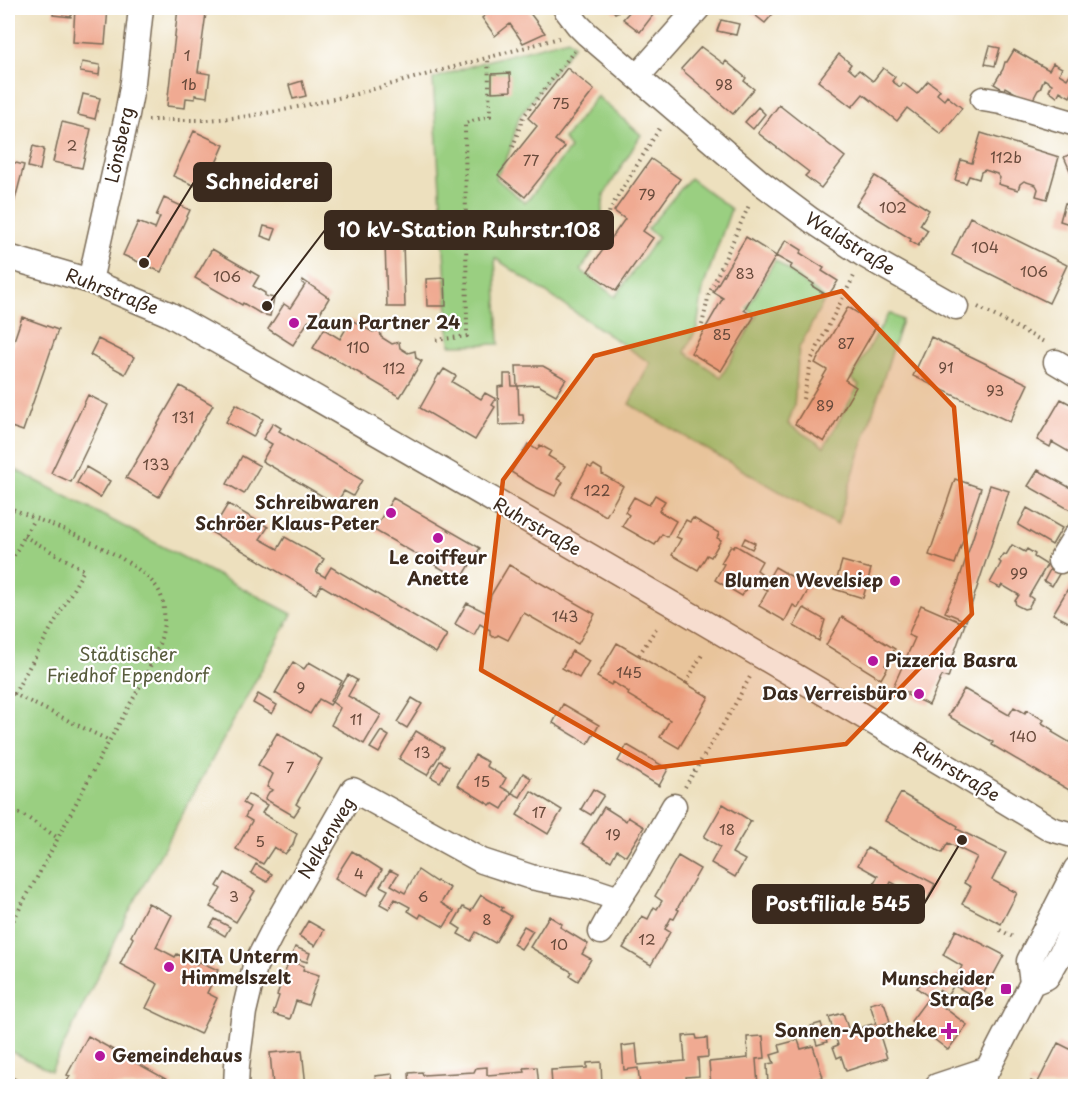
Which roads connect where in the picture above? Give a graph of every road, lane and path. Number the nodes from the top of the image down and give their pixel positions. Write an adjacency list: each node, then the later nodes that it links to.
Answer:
1 (141, 8): 8 (street, Lönsberg)
2 (698, 8): 5 (street)
3 (577, 22): 4 (path); 5 (street, Waldstraße); 10 (path)
4 (488, 57): 8 (path); 18 (path)
5 (638, 77): 7 (street, Waldstraße)
6 (983, 99): 9 (street)
7 (672, 108): 11 (street, Waldstraße); 12 (path)
8 (126, 120): 15 (street, Lönsberg)
9 (1076, 124)
10 (513, 147)
11 (760, 182): 13 (street, Waldstraße); 17 (path)
12 (603, 242)
13 (864, 255): 16 (street, Waldstraße); 20 (path)
14 (8, 257): 15 (street, Ruhrstraße)
15 (90, 282): 30 (street, Ruhrstraße)
16 (956, 307): 19 (path)
17 (702, 325)
18 (436, 340)
19 (1066, 368)
20 (803, 399)
21 (8, 507): 22 (path)
22 (34, 519): 24 (path); 34 (path)
23 (1076, 535): 25 (street)
24 (24, 536): 26 (path); 33 (path)
25 (1060, 561)
26 (8, 566)
27 (657, 627): 29 (path)
28 (703, 653): 31 (path)
29 (639, 655)
30 (760, 657): 35 (path); 37 (street, Ruhrstraße)
31 (686, 682)
32 (8, 691): 33 (path)
33 (14, 694): 34 (path)
34 (110, 741): 39 (path)
35 (674, 806): 42 (street)
36 (8, 808): 39 (path)
37 (1051, 829): 38 (street, Ruhrstraße); 40 (street, Ruhrstraße)
38 (1076, 836)
39 (58, 838): 44 (path)
40 (1076, 857)
41 (1076, 868): 48 (street)
42 (619, 899): 46 (street); 50 (street, Nelkenweg)
43 (1076, 920): 48 (street)
44 (8, 928)
45 (1000, 930): 47 (path)
46 (601, 932)
47 (1019, 940)
48 (1032, 983): 49 (street)
49 (984, 1078): 51 (street)
50 (236, 1086)
51 (937, 1086)

